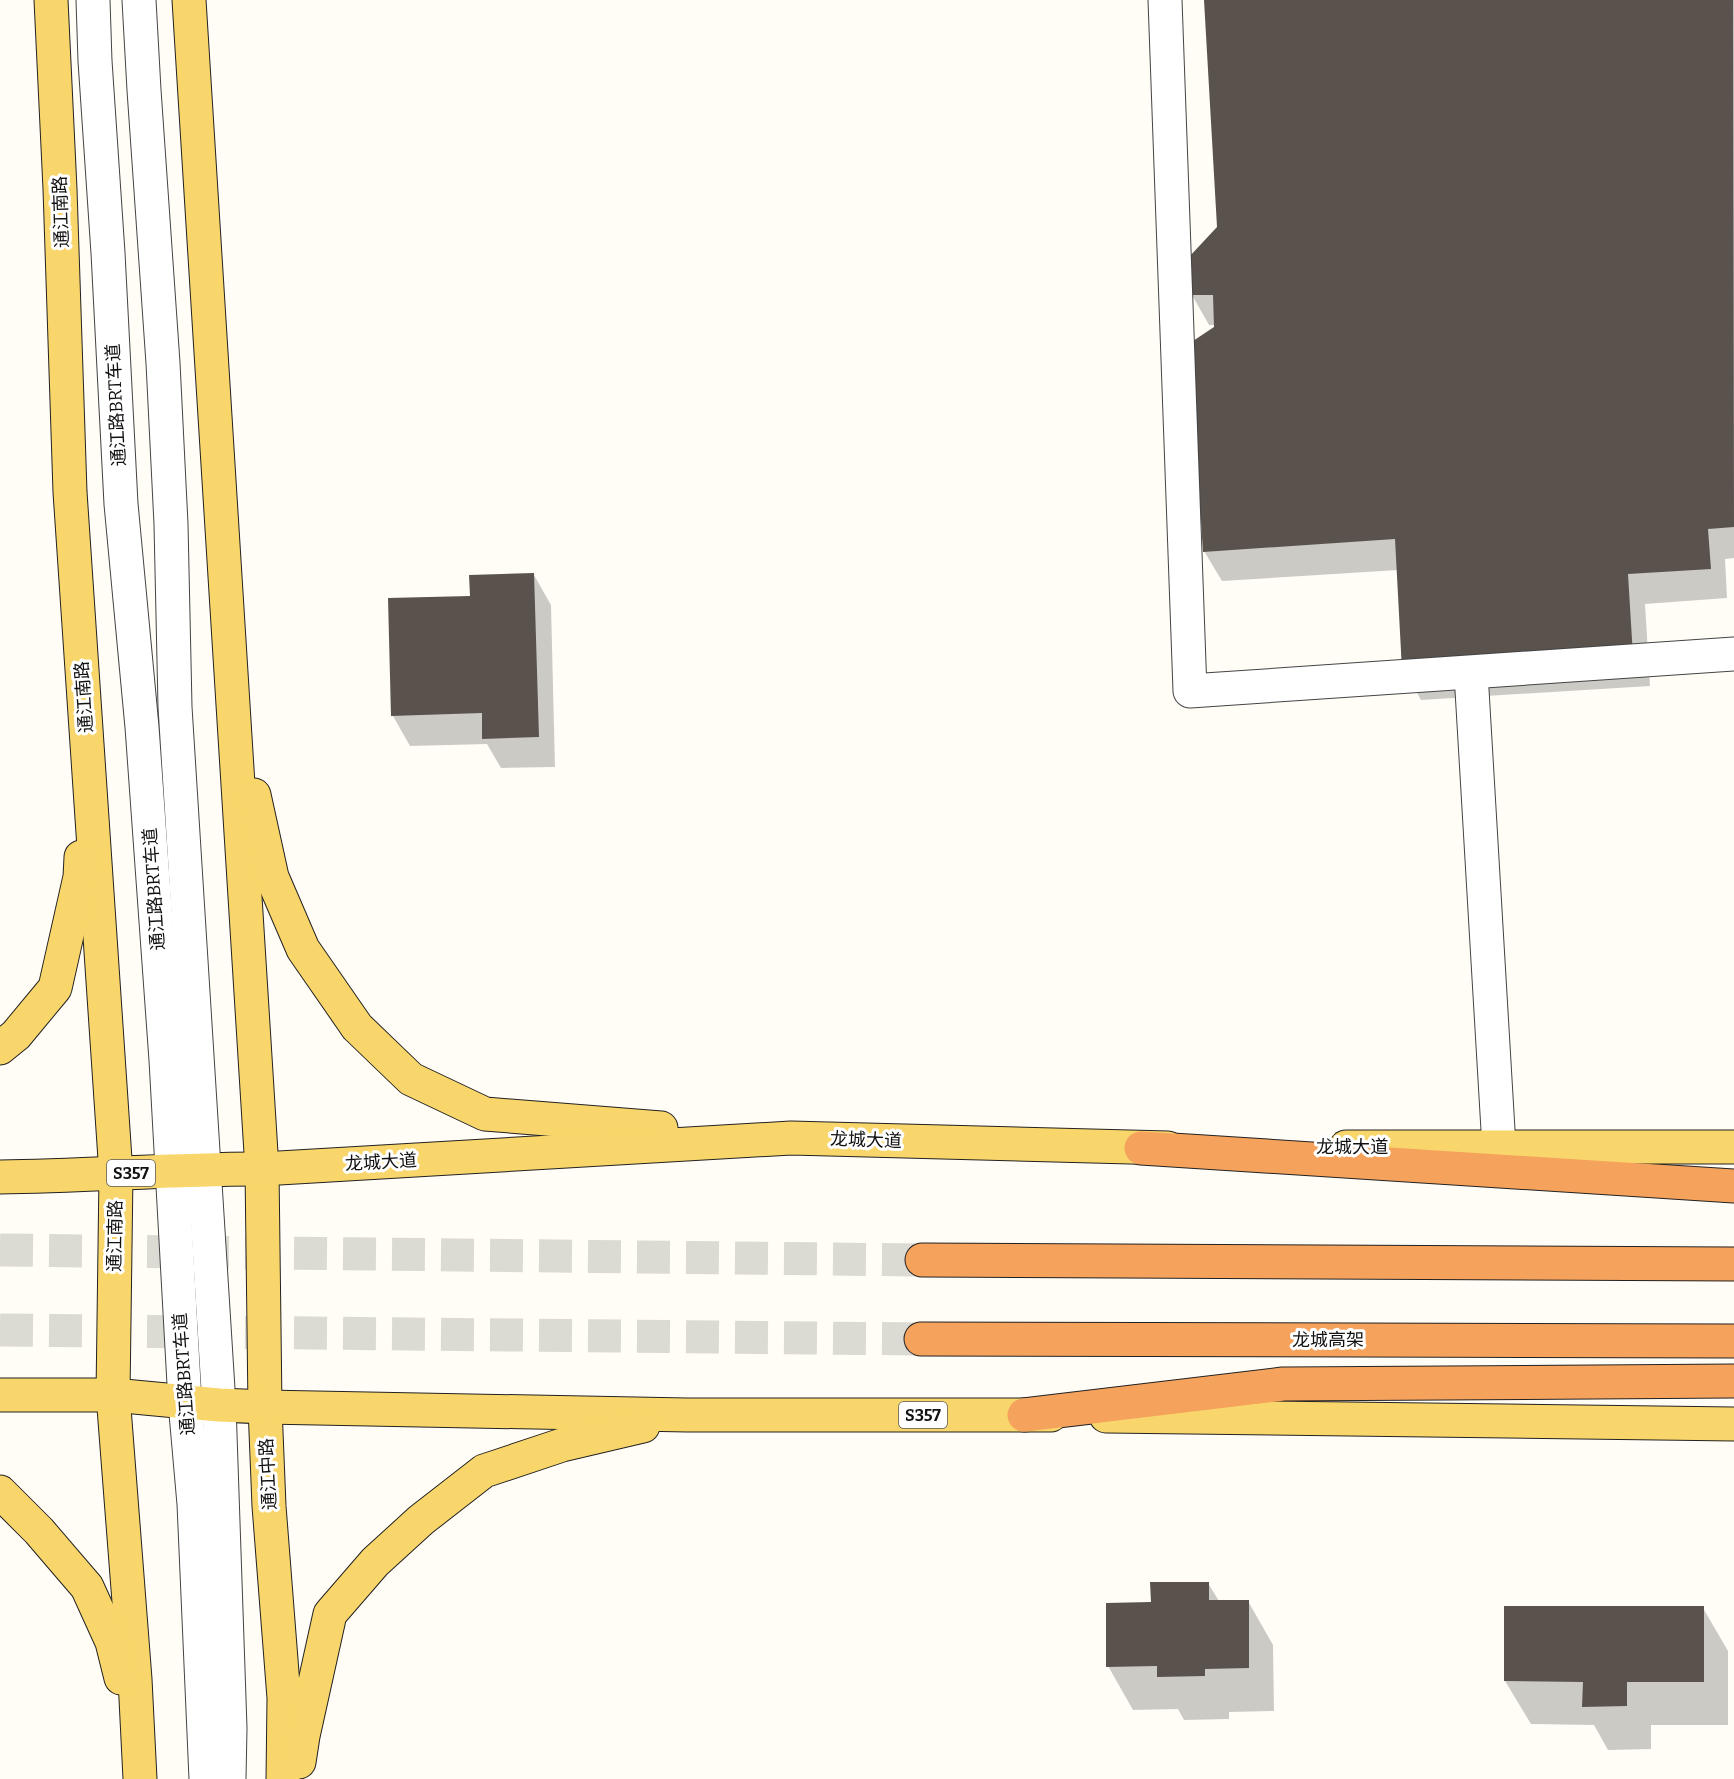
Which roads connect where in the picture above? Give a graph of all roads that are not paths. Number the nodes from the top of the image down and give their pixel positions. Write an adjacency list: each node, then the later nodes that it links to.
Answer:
1 (51, 0): 9 (main road, 通江南路)
2 (93, 0): 17 (lane, 通江路BRT车道)
3 (139, 0): 15 (lane, 通江路BRT车道)
4 (189, 0): 8 (main road)
5 (1165, 0): 7 (lane)
6 (1734, 654): 7 (lane)
7 (1471, 673): 12 (lane)
8 (231, 689): 11 (main road); 16 (main road)
9 (86, 723): 10 (main road); 18 (main road, 通江南路)
10 (0, 1048)
11 (791, 1137): 14 (main road, 龙城大道 / S357); 16 (main road, 龙城大道 / S357)
12 (1499, 1147): 13 (main road, 龙城大道 / S357); 14 (main road, 龙城大道 / S357)
13 (1734, 1147)
14 (1141, 1148): 20 (highway)
15 (204, 1169): 16 (main road, 龙城大道 / S357); 17 (main road, 龙城大道 / S357); 29 (lane, 通江路BRT车道)
16 (262, 1169): 30 (main road, 通江中路)
17 (171, 1171): 18 (main road, 龙城大道 / S357); 28 (lane, 通江路BRT车道)
18 (116, 1174): 19 (main road, 龙城大道 / S357); 27 (main road, 通江南路)
19 (0, 1177)
20 (1734, 1186)
21 (922, 1260): 22 (highway)
22 (1734, 1264)
23 (921, 1339): 24 (highway, 龙城高架)
24 (1734, 1341)
25 (1734, 1381): 32 (highway)
26 (0, 1395): 27 (main road, S357)
27 (113, 1395): 28 (main road, S357); 35 (main road)
28 (185, 1402): 29 (main road, S357); 37 (lane, 通江路BRT车道)
29 (219, 1405): 30 (main road, S357); 38 (lane, 通江路BRT车道)
30 (265, 1407): 31 (main road, S357); 39 (main road, 通江中路)
31 (687, 1415): 32 (main road, S357); 40 (main road)
32 (1024, 1415): 33 (main road, S357)
33 (1734, 1424)
34 (0, 1492): 35 (main road)
35 (138, 1740): 36 (main road)
36 (140, 1779)
37 (206, 1779)
38 (229, 1779)
39 (283, 1779)
40 (297, 1779)

